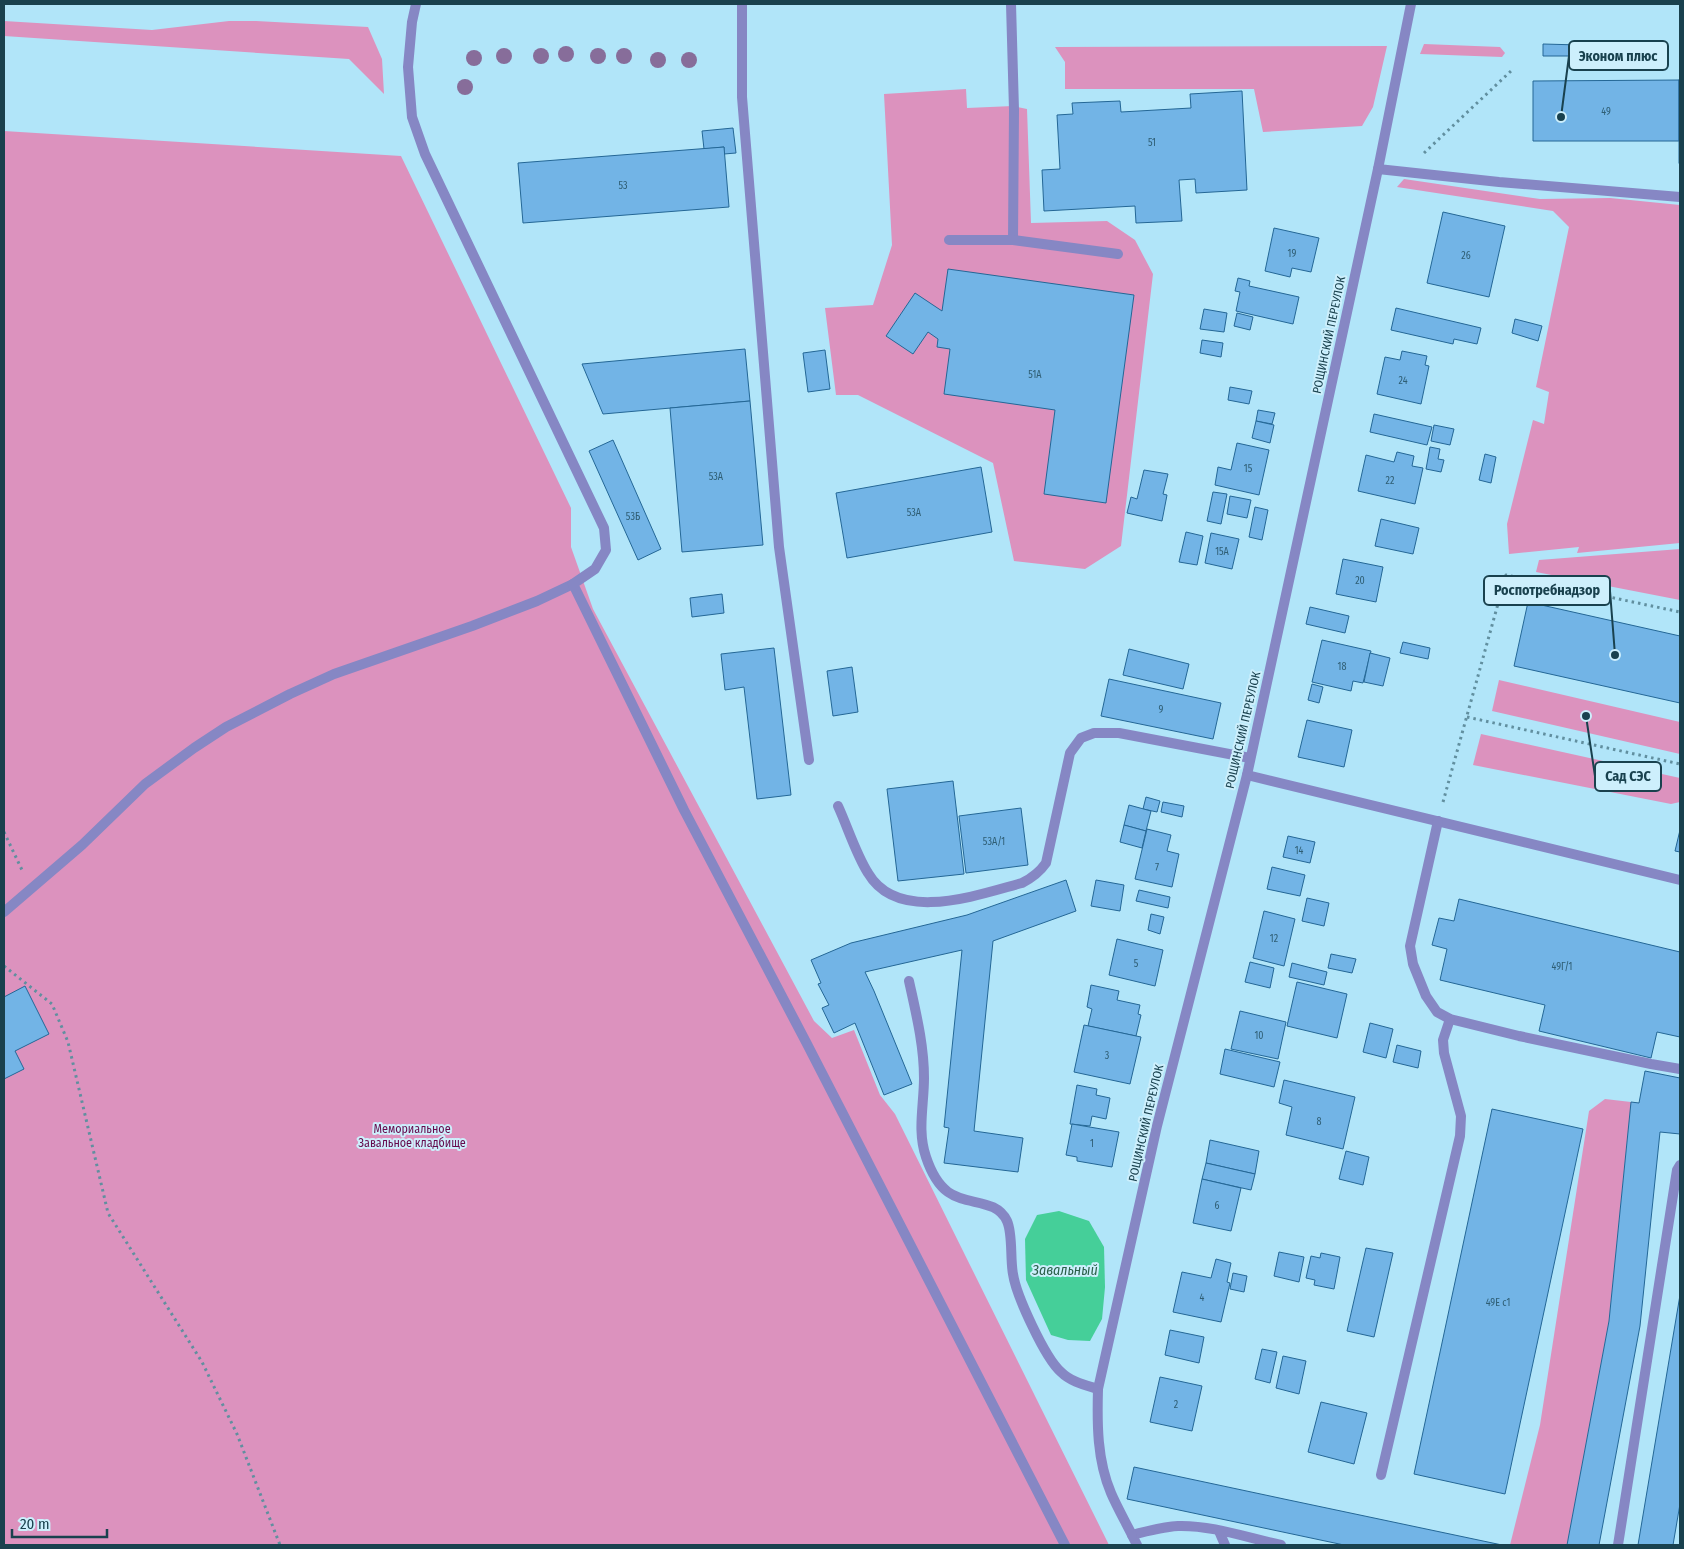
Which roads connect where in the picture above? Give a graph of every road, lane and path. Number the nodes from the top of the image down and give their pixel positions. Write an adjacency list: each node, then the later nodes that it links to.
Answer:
1 (416, 4): 12 (street)
2 (742, 4): 16 (street)
3 (1011, 4): 10 (street)
4 (1411, 4): 7 (street, РОЩИНСКИЙ ПЕРЕУЛОК)
5 (1511, 71): 6 (path)
6 (1420, 156)
7 (1378, 169): 8 (street); 15 (street, РОЩИНСКИЙ ПЕРЕУЛОК)
8 (1680, 197)
9 (949, 240): 10 (street)
10 (1013, 240): 11 (street)
11 (1118, 254)
12 (573, 584): 24 (street); 36 (street)
13 (1680, 612): 14 (path)
14 (1466, 717): 17 (path); 20 (path)
15 (1250, 758): 18 (street, РОЩИНСКИЙ ПЕРЕУЛОК); 19 (street)
16 (809, 760)
17 (1680, 764)
18 (1247, 775): 21 (street); 31 (street, РОЩИНСКИЙ ПЕРЕУЛОК)
19 (838, 806)
20 (1441, 809)
21 (1438, 821): 23 (street); 28 (street)
22 (4, 832): 24 (path)
23 (1680, 880)
24 (30, 889): 25 (street)
25 (4, 912)
26 (4, 966): 35 (path)
27 (909, 980): 31 (street)
28 (1450, 1019): 29 (street); 32 (street)
29 (1680, 1069)
30 (1680, 1165): 40 (street)
31 (1098, 1389): 34 (street, РОЩИНСКИЙ ПЕРЕУЛОК)
32 (1381, 1475)
33 (1220, 1531): 34 (street); 38 (street); 39 (street)
34 (1132, 1535): 37 (street, РОЩИНСКИЙ ПЕРЕУЛОК)
35 (280, 1545)
36 (1065, 1545)
37 (1137, 1545)
38 (1225, 1545)
39 (1281, 1545)
40 (1618, 1545)

